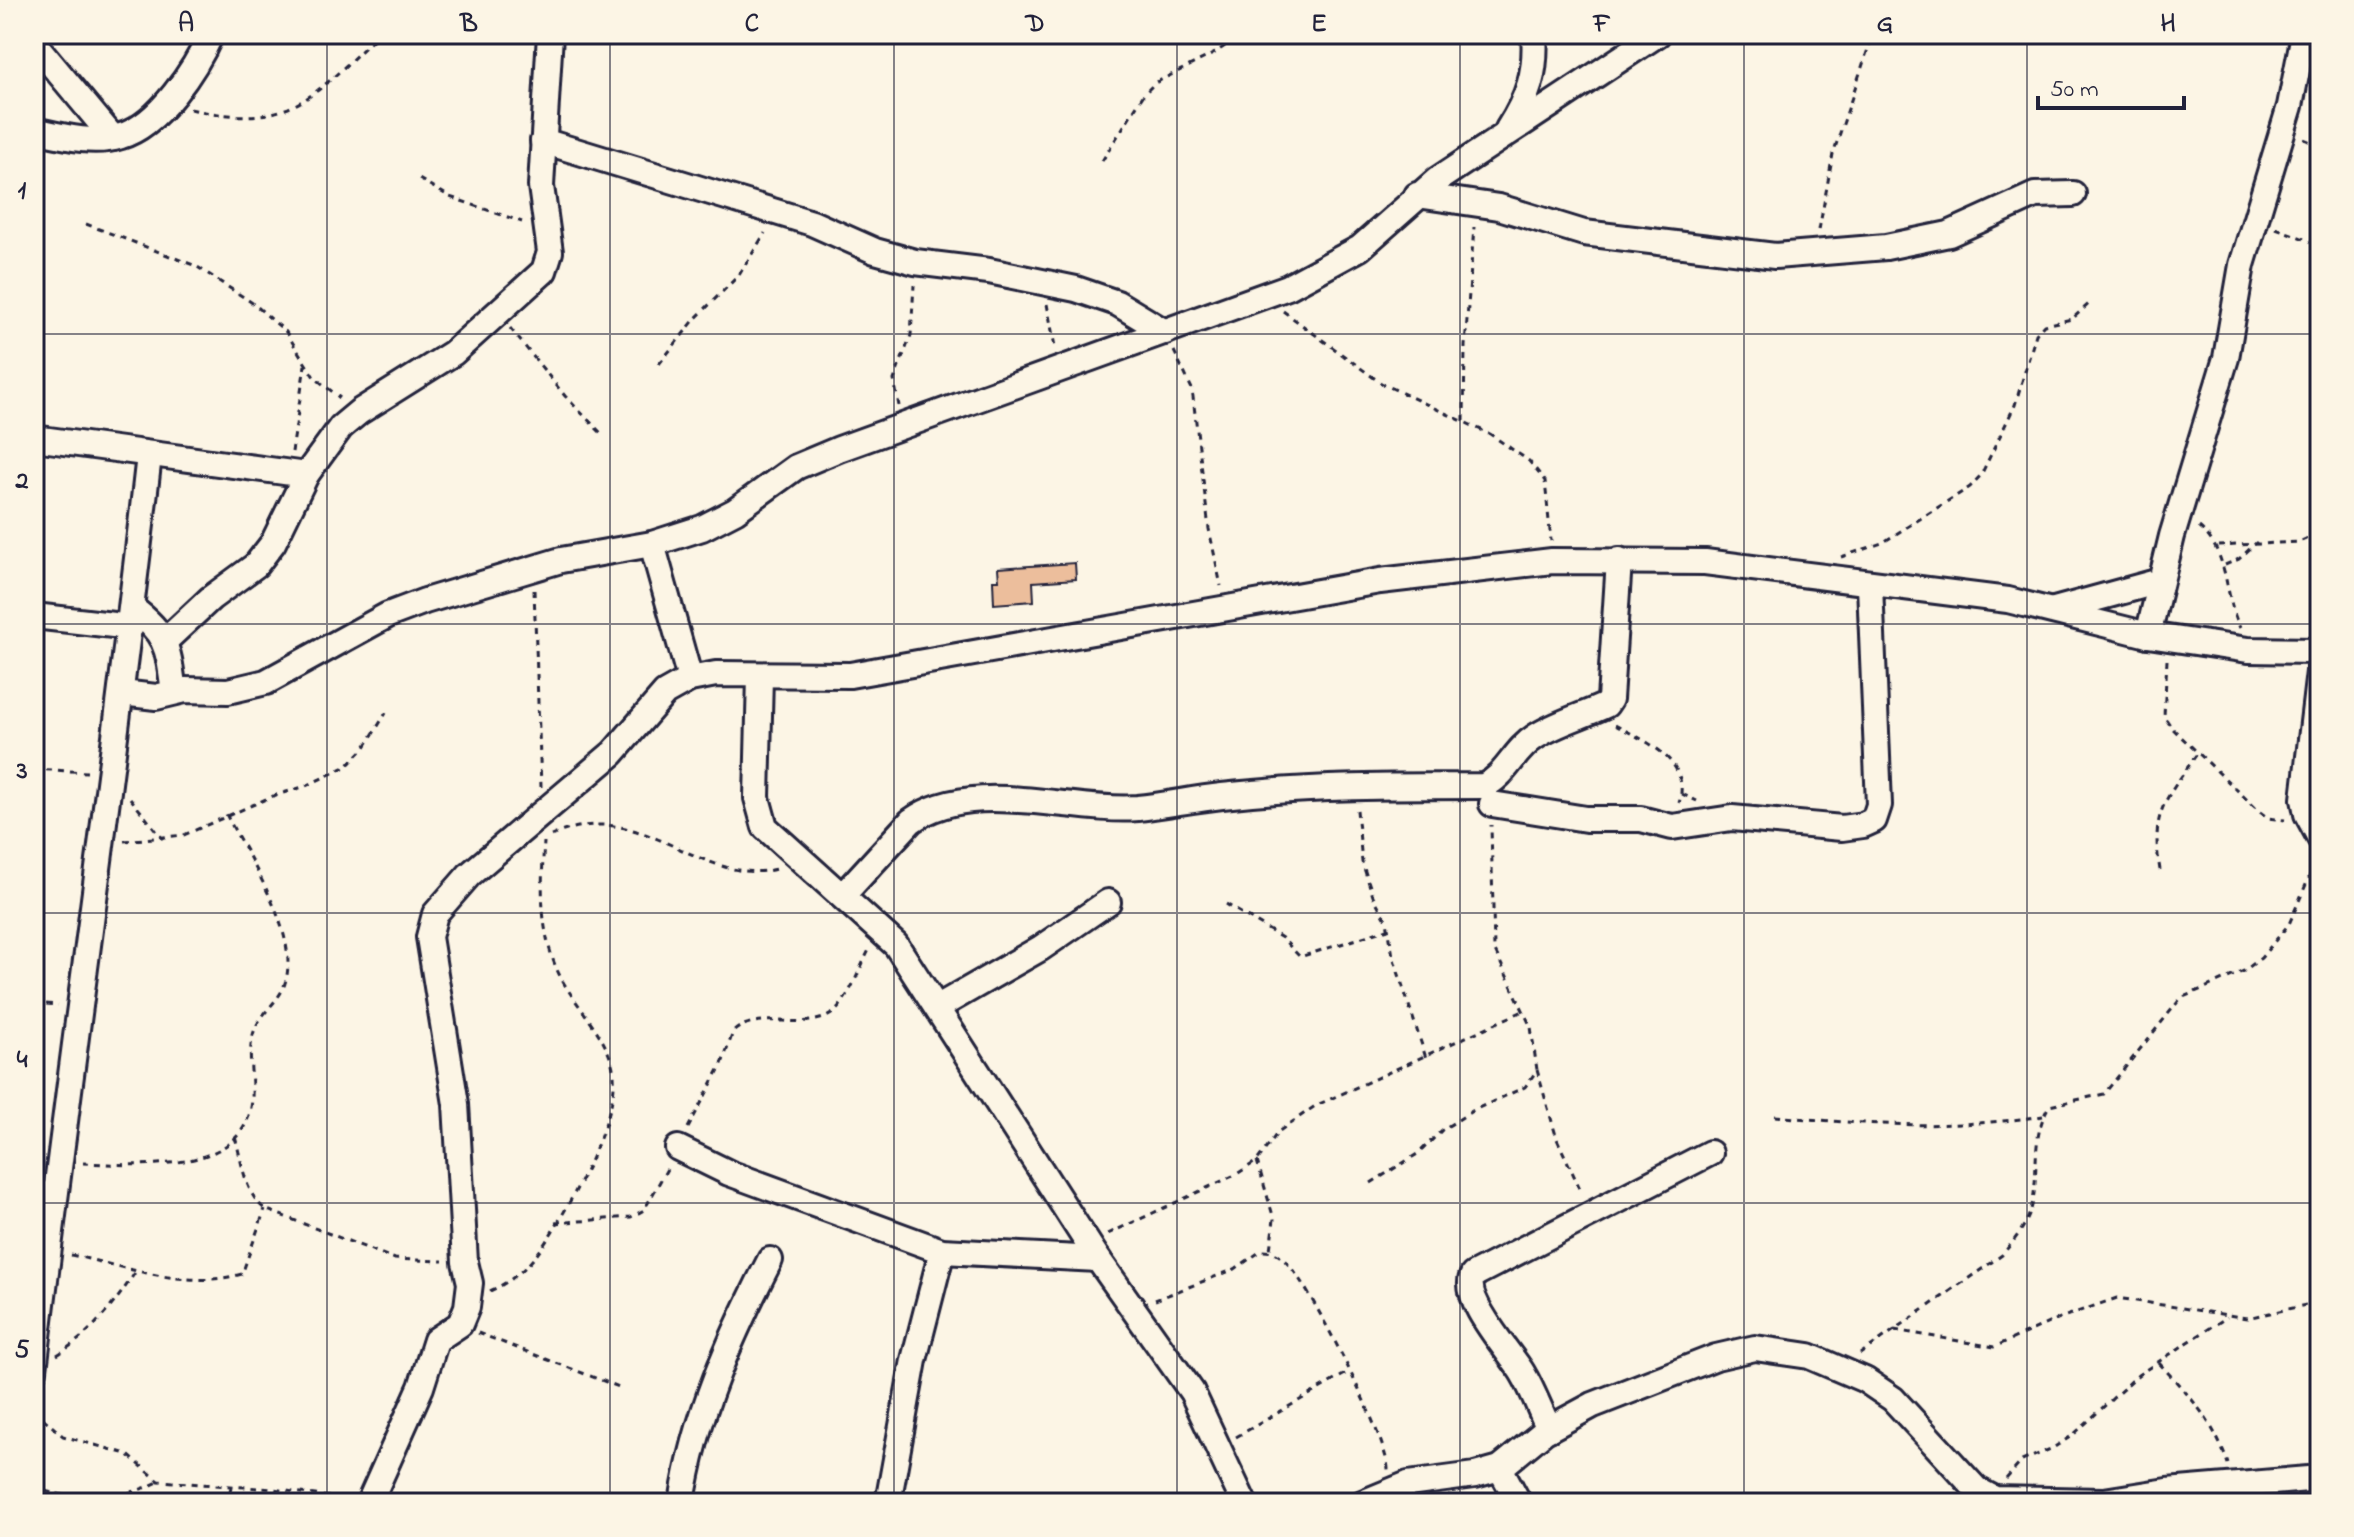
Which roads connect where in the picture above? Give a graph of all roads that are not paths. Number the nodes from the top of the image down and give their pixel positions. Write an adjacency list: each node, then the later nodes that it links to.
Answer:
1 (211, 34): 10 (street)
2 (550, 34): 11 (street)
3 (1534, 34): 9 (street)
4 (1658, 34): 9 (street)
5 (2304, 34): 7 (street)
6 (34, 43): 10 (street)
7 (2309, 69): 20 (street)
8 (34, 130): 10 (street)
9 (1504, 135): 13 (street)
10 (113, 138)
11 (543, 141): 14 (street); 17 (street)
12 (2073, 194): 13 (street)
13 (1417, 195): 14 (street)
14 (1165, 332): 18 (street)
15 (34, 438): 16 (street)
16 (149, 455): 17 (street); 24 (street)
17 (298, 473): 26 (street)
18 (652, 544): 30 (street); 31 (street)
19 (1619, 560): 21 (street); 29 (street); 35 (street)
20 (2160, 581): 22 (street); 25 (street)
21 (1870, 585): 22 (street); 33 (street)
22 (2054, 610): 25 (street)
23 (34, 616): 24 (street)
24 (132, 618): 26 (street); 32 (street)
25 (2158, 635): 27 (street)
26 (165, 641): 31 (street)
27 (2320, 651)
28 (2320, 663): 34 (street)
29 (760, 676): 30 (street); 35 (street)
30 (690, 679): 49 (street)
31 (174, 692): 32 (street)
32 (122, 693): 40 (street)
33 (1492, 804)
34 (2320, 838)
35 (844, 894): 37 (street)
36 (1108, 902): 37 (street)
37 (938, 1007): 42 (street)
38 (678, 1148): 41 (street)
39 (1710, 1153): 45 (street)
40 (44, 1201): 44 (street)
41 (942, 1251): 42 (street); 51 (street)
42 (1092, 1251): 52 (street)
43 (770, 1260): 50 (street)
44 (34, 1370)
45 (1549, 1429): 46 (street); 48 (street)
46 (1500, 1468): 53 (street); 54 (street)
47 (2320, 1478): 48 (street)
48 (1989, 1500)
49 (369, 1503)
50 (682, 1503)
51 (888, 1503)
52 (1244, 1503)
53 (1362, 1503)
54 (1519, 1503)

